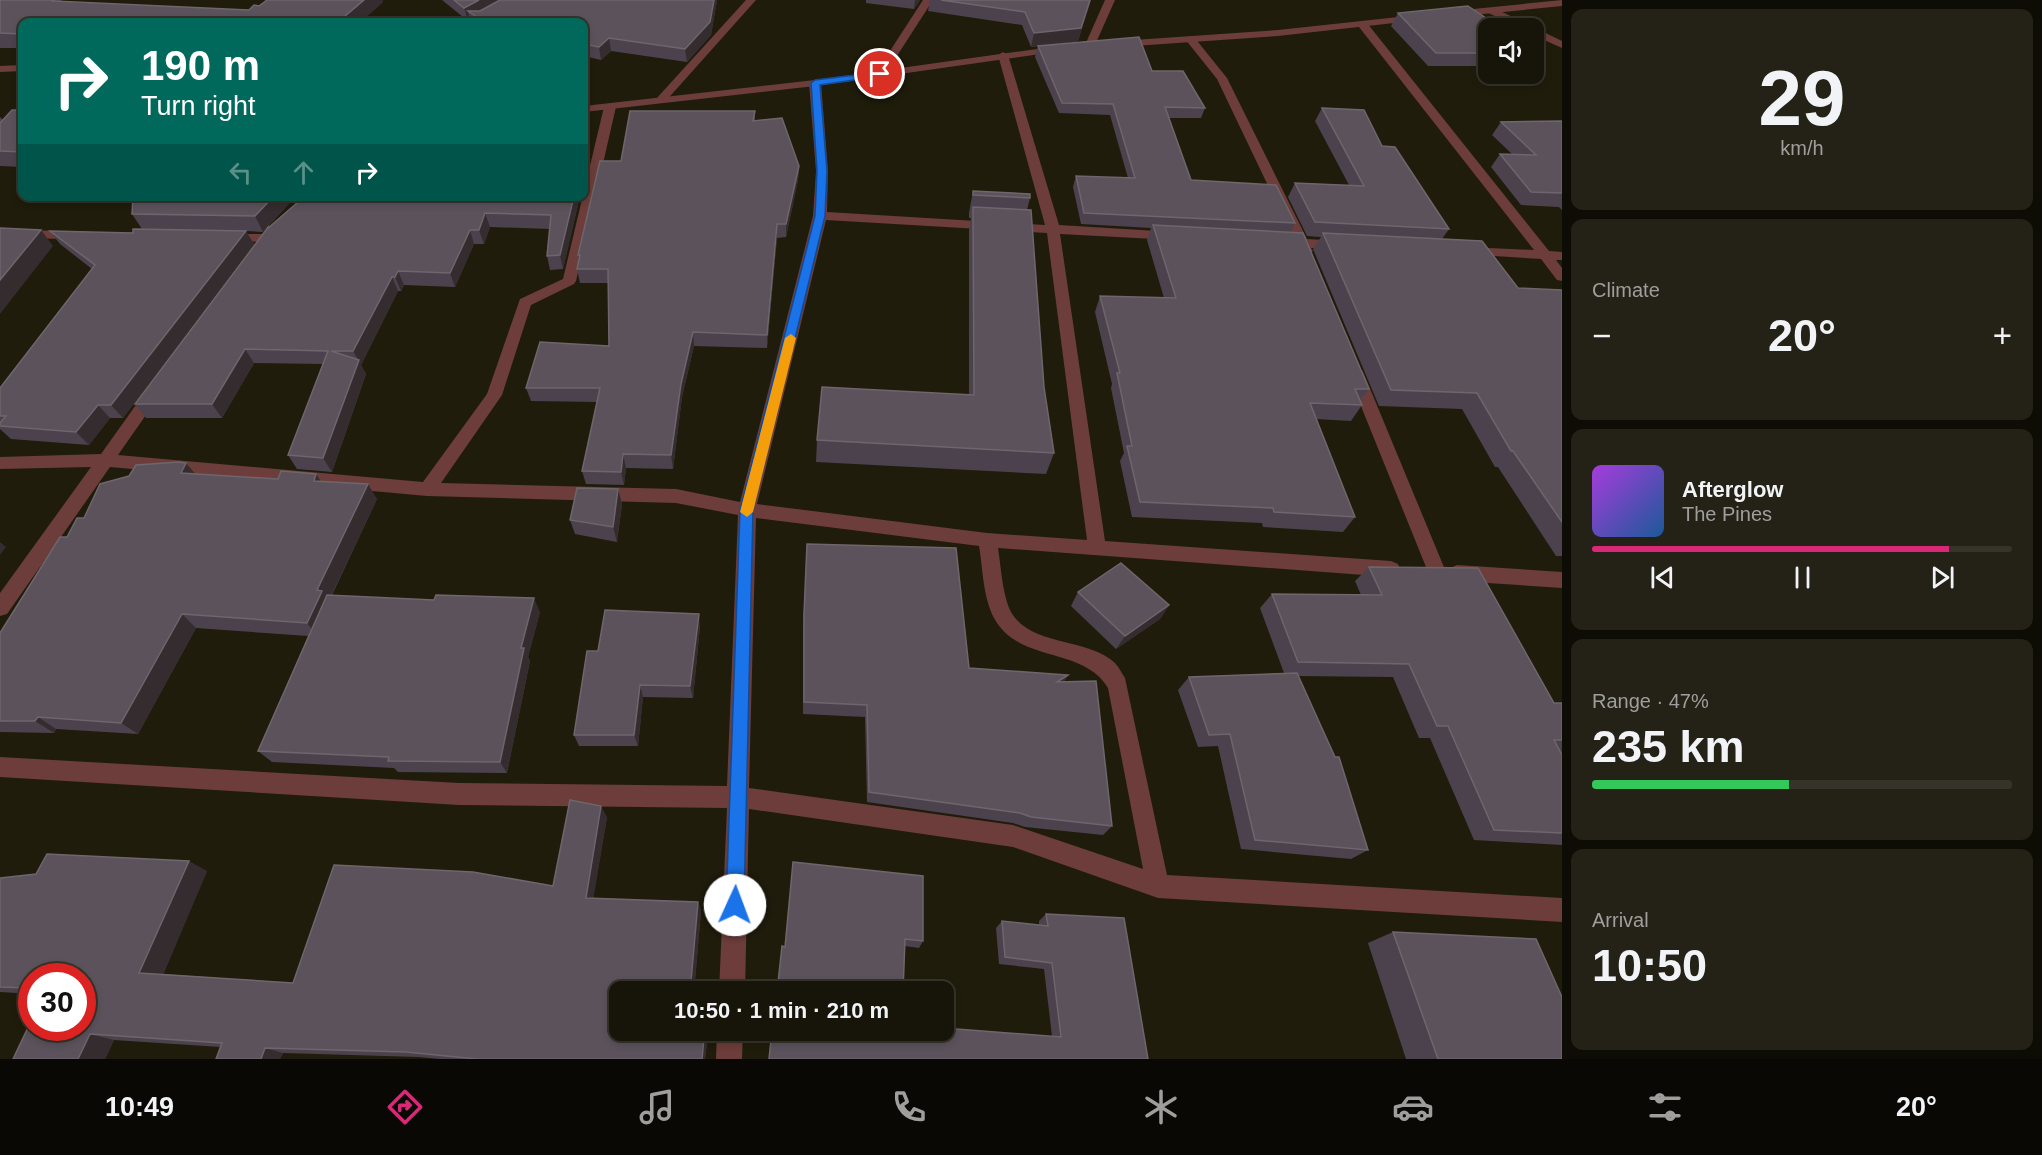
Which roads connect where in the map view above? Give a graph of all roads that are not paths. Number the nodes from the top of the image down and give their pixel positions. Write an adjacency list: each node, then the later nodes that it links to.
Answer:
1 (751, 0): 19 (street)
2 (928, 0): 17 (street)
3 (1110, 0): 13 (street)
4 (1562, 3): 5 (street)
5 (1493, 5): 6 (street); 8 (street)
6 (1446, 15)
7 (1425, 18): 9 (street)
8 (1513, 18)
9 (1363, 25): 11 (street); 34 (street)
10 (1544, 36): 12 (street)
11 (1190, 39): 13 (street); 31 (street)
12 (1562, 45)
13 (1090, 46): 14 (street)
14 (1003, 55): 17 (street); 25 (street)
15 (18, 68): 16 (street)
16 (0, 69)
17 (880, 74): 18 (street)
18 (815, 83): 19 (street); 24 (street)
19 (660, 101): 20 (street)
20 (610, 107): 21 (street); 22 (street)
21 (588, 109)
22 (588, 200)
23 (588, 201): 43 (street)
24 (820, 216): 25 (street); 44 (street)
25 (1053, 229): 28 (street); 46 (street)
26 (0, 234): 27 (street)
27 (93, 236)
28 (1184, 236)
29 (209, 237): 36 (street)
30 (1267, 241): 31 (street)
31 (1302, 243): 32 (street); 37 (street)
32 (1360, 246)
33 (1454, 251): 34 (street)
34 (1546, 256): 35 (street); 38 (street)
35 (1562, 256)
36 (254, 257)
37 (1311, 263)
38 (1562, 277)
39 (1349, 357): 47 (street)
40 (165, 377): 41 (street)
41 (104, 460): 42 (street); 43 (street); 49 (street)
42 (0, 463)
43 (427, 489): 44 (street)
44 (747, 510): 45 (street); 51 (street)
45 (987, 540): 46 (street); 52 (street)
46 (1097, 548): 47 (street)
47 (1437, 572): 48 (street)
48 (1562, 580)
49 (0, 608)
50 (0, 767): 51 (street)
51 (739, 797): 52 (street); 54 (street)
52 (1158, 886): 53 (street)
53 (1562, 910)
54 (732, 981)
55 (730, 1041): 56 (street)
56 (729, 1059)

